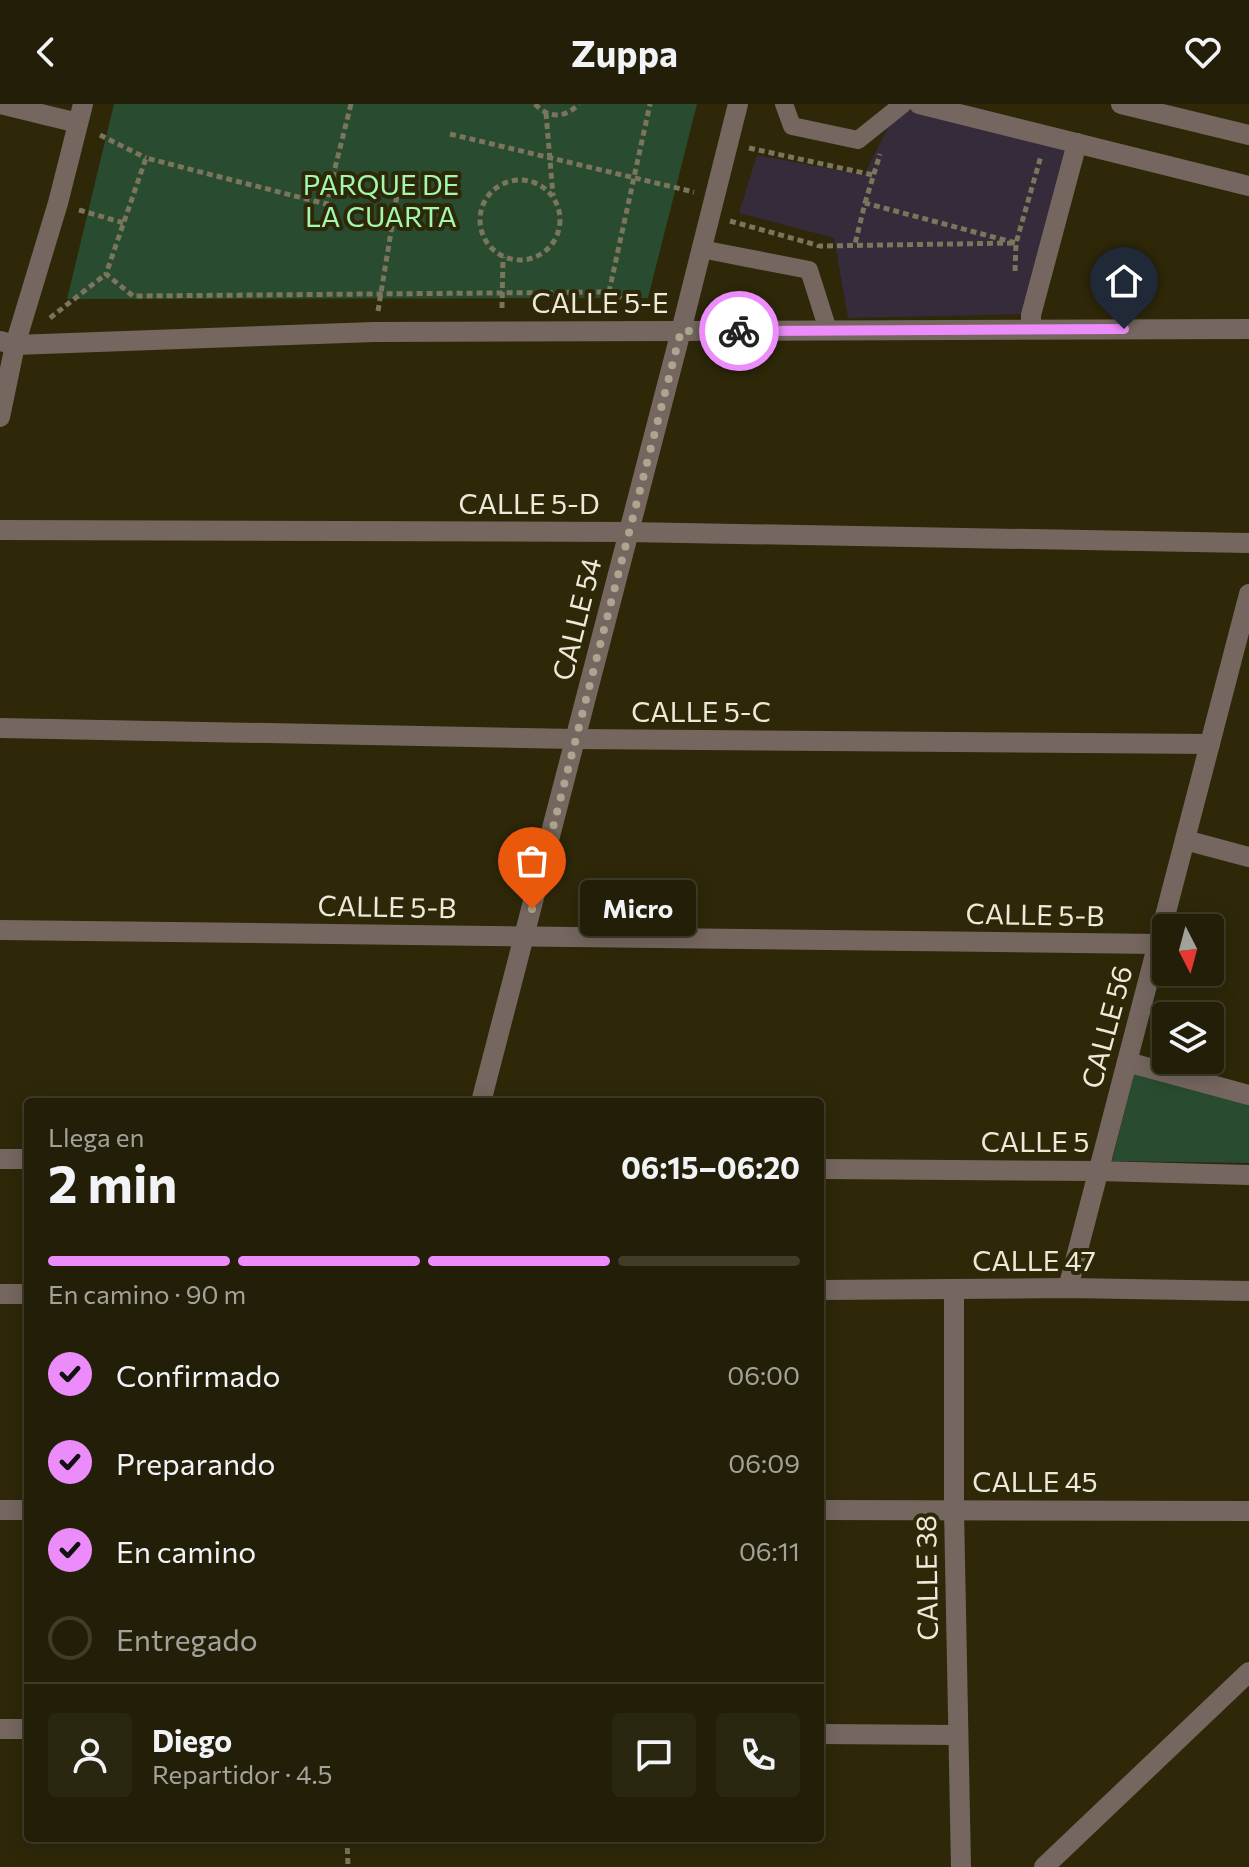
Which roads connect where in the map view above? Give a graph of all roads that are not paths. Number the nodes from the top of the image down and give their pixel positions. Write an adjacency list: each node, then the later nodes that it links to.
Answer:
1 (0, 104): 7 (street)
2 (738, 104): 11 (street, CALLE 54)
3 (784, 104): 4 (lane)
4 (903, 104)
5 (919, 104): 9 (street)
6 (1121, 104): 8 (street)
7 (81, 114): 16 (street)
8 (1249, 135)
9 (1077, 143): 10 (street); 12 (street)
10 (1249, 186)
11 (701, 249): 14 (lane); 15 (street, CALLE 54)
12 (1031, 329): 13 (street, CALLE 5-E); 14 (street, CALLE 5-E)
13 (1249, 329)
14 (828, 330): 15 (street, CALLE 5-E)
15 (681, 331): 16 (street, CALLE 5-E); 19 (street, CALLE 54)
16 (8, 343): 17 (street)
17 (0, 417)
18 (0, 530): 19 (street, CALLE 5-D)
19 (628, 532): 20 (street, CALLE 5-D); 24 (street, CALLE 54)
20 (1249, 543)
21 (1249, 594): 22 (street, CALLE 56)
22 (1244, 630): 25 (street, CALLE 56)
23 (0, 728): 24 (street, CALLE 5-C)
24 (575, 739): 25 (street, CALLE 5-C); 30 (street, CALLE 54)
25 (1210, 744): 26 (street, CALLE 56)
26 (1185, 840): 27 (street); 28 (street, CALLE 56)
27 (1249, 857)
28 (1166, 914)
29 (0, 930): 30 (street, CALLE 5-B)
30 (524, 937): 31 (street, CALLE 5-B); 35 (street, CALLE 54)
31 (1152, 944)
32 (1152, 967): 33 (street, CALLE 56)
33 (1127, 1062): 34 (street); 39 (street, CALLE 56)
34 (1249, 1095)
35 (482, 1098)
36 (0, 1159): 37 (street)
37 (24, 1159)
38 (824, 1169): 39 (street, CALLE 5)
39 (1098, 1171): 40 (street, CALLE 5); 41 (street, CALLE 56)
40 (1249, 1175)
41 (1068, 1288): 42 (street, CALLE 47); 44 (street, CALLE 47)
42 (954, 1289): 43 (street, CALLE 47); 50 (street, CALLE 38)
43 (824, 1290)
44 (1249, 1291)
45 (0, 1294): 46 (street)
46 (24, 1294)
47 (0, 1510): 48 (street)
48 (24, 1510)
49 (824, 1510): 50 (street, CALLE 45)
50 (954, 1510): 51 (street, CALLE 45); 56 (street, CALLE 38)
51 (1249, 1511)
52 (1249, 1672): 58 (street)
53 (0, 1729): 54 (street)
54 (24, 1729)
55 (824, 1734): 56 (street)
56 (958, 1735): 57 (street, CALLE 38)
57 (961, 1867)
58 (1044, 1867)

